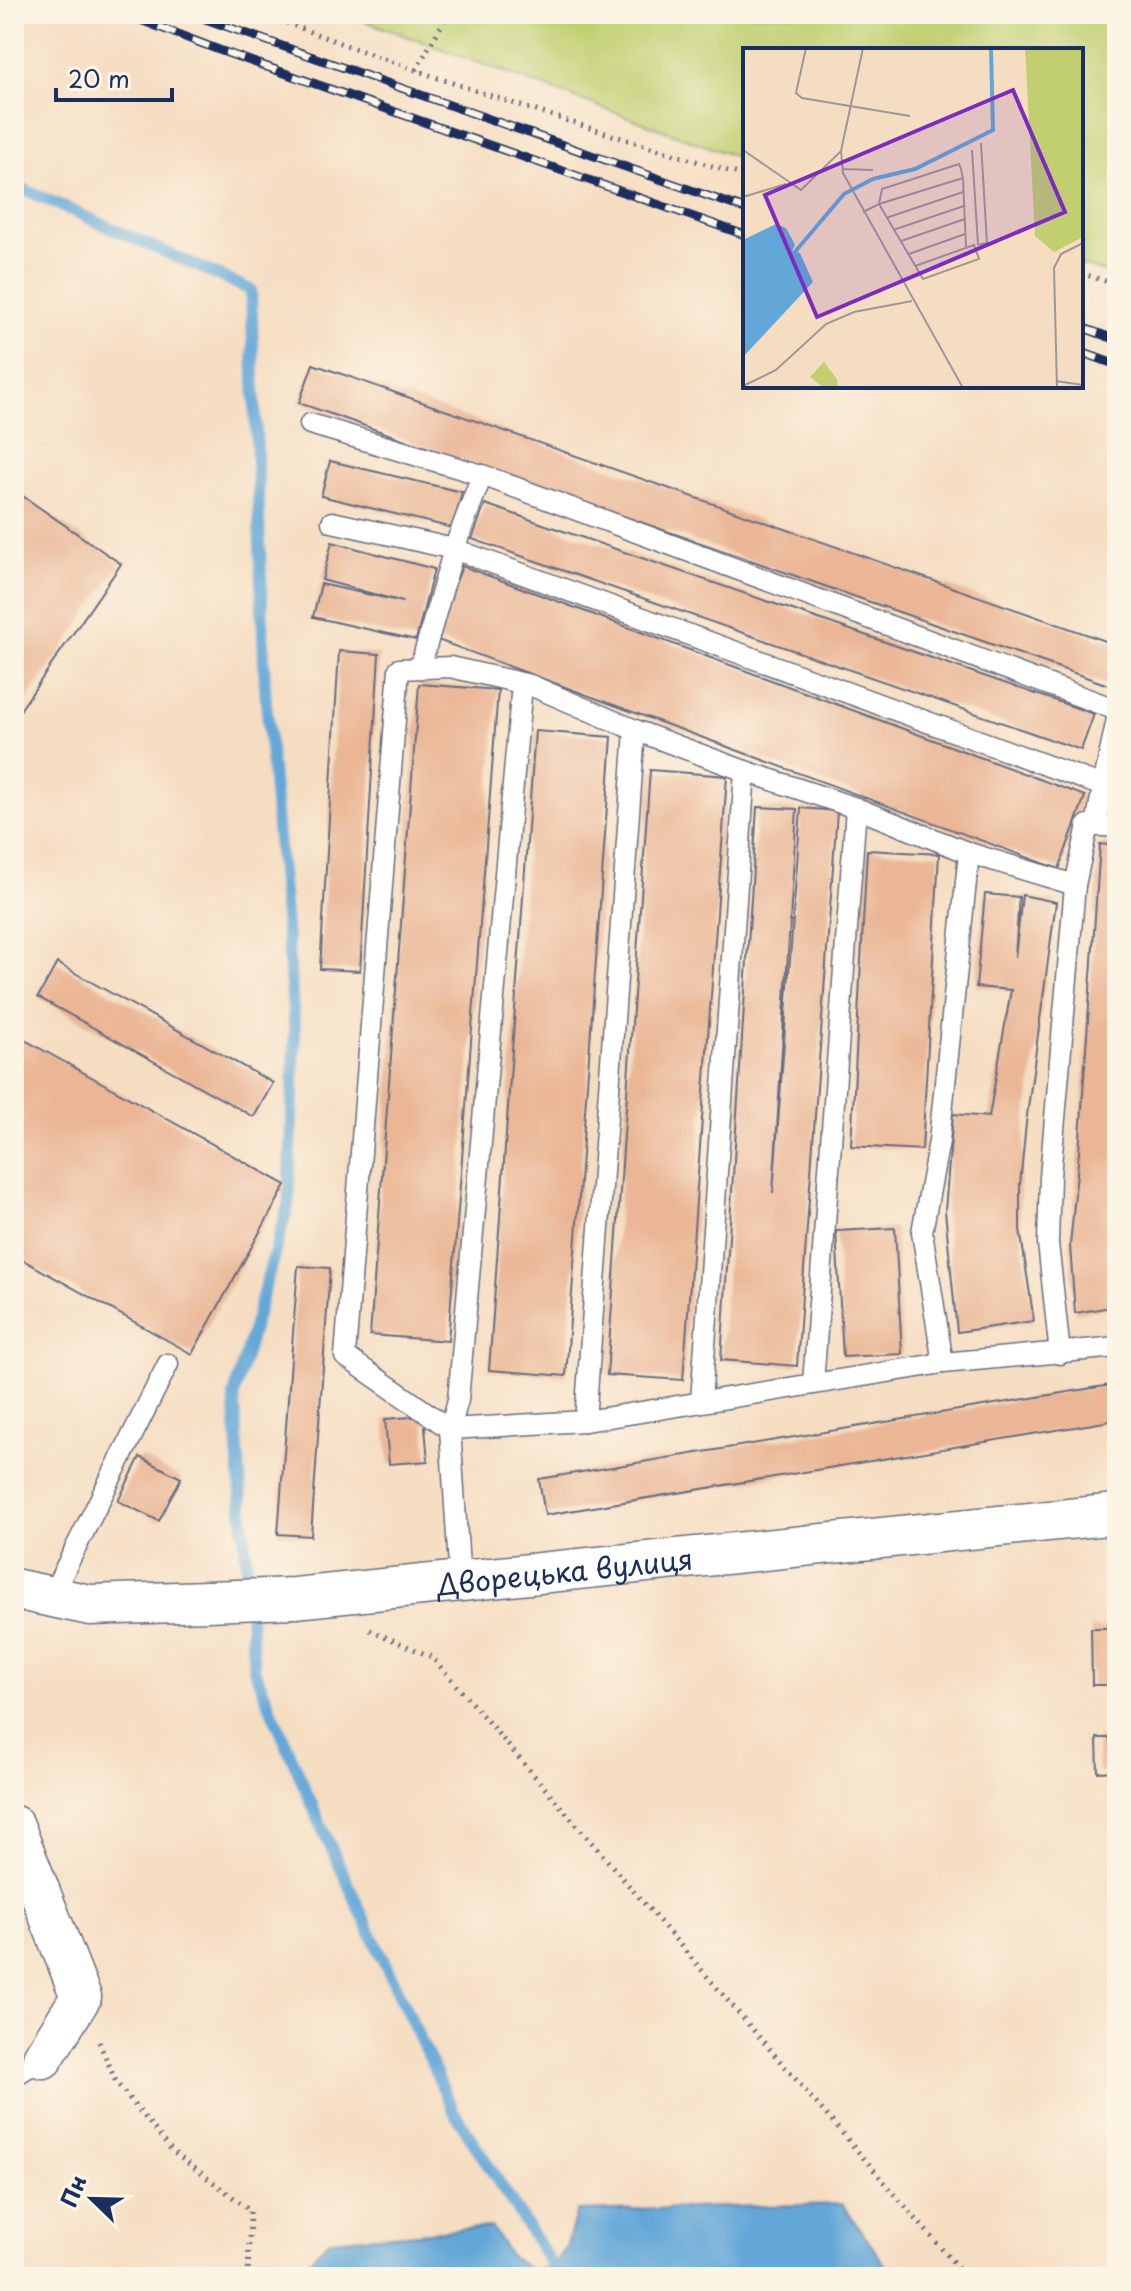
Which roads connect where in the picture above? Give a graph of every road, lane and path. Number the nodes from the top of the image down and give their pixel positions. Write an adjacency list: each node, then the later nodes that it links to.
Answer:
1 (264, 14): 3 (path)
2 (448, 14): 3 (path)
3 (416, 70): 4 (path)
4 (743, 175)
5 (1083, 274): 6 (path)
6 (1117, 285)
7 (310, 424): 8 (lane)
8 (482, 475): 10 (lane); 13 (lane)
9 (332, 522): 10 (lane)
10 (454, 549): 11 (lane); 17 (lane)
11 (420, 668): 12 (lane); 30 (lane)
12 (522, 684): 15 (lane); 30 (lane)
13 (1117, 710)
14 (1117, 719): 17 (lane)
15 (635, 730): 16 (lane); 29 (lane)
16 (745, 771): 18 (lane); 28 (lane)
17 (1103, 786): 19 (lane)
18 (856, 808): 21 (lane); 27 (lane)
19 (1096, 826): 20 (lane); 22 (lane)
20 (1117, 827)
21 (969, 853): 22 (lane); 25 (lane)
22 (1075, 885): 24 (lane)
23 (1117, 1347): 24 (lane)
24 (1060, 1354): 25 (lane)
25 (943, 1363): 27 (lane)
26 (168, 1364): 33 (lane)
27 (813, 1384): 28 (lane)
28 (701, 1402): 29 (lane)
29 (585, 1421): 30 (lane)
30 (450, 1429): 32 (lane)
31 (1117, 1514): 32 (street, Дворецька вулиця)
32 (460, 1582): 33 (street, Дворецька вулиця)
33 (33, 1593)
34 (364, 1628): 39 (path)
35 (14, 1826): 36 (street)
36 (81, 1997): 37 (street); 38 (path)
37 (29, 2067)
38 (248, 2277)
39 (966, 2277)

